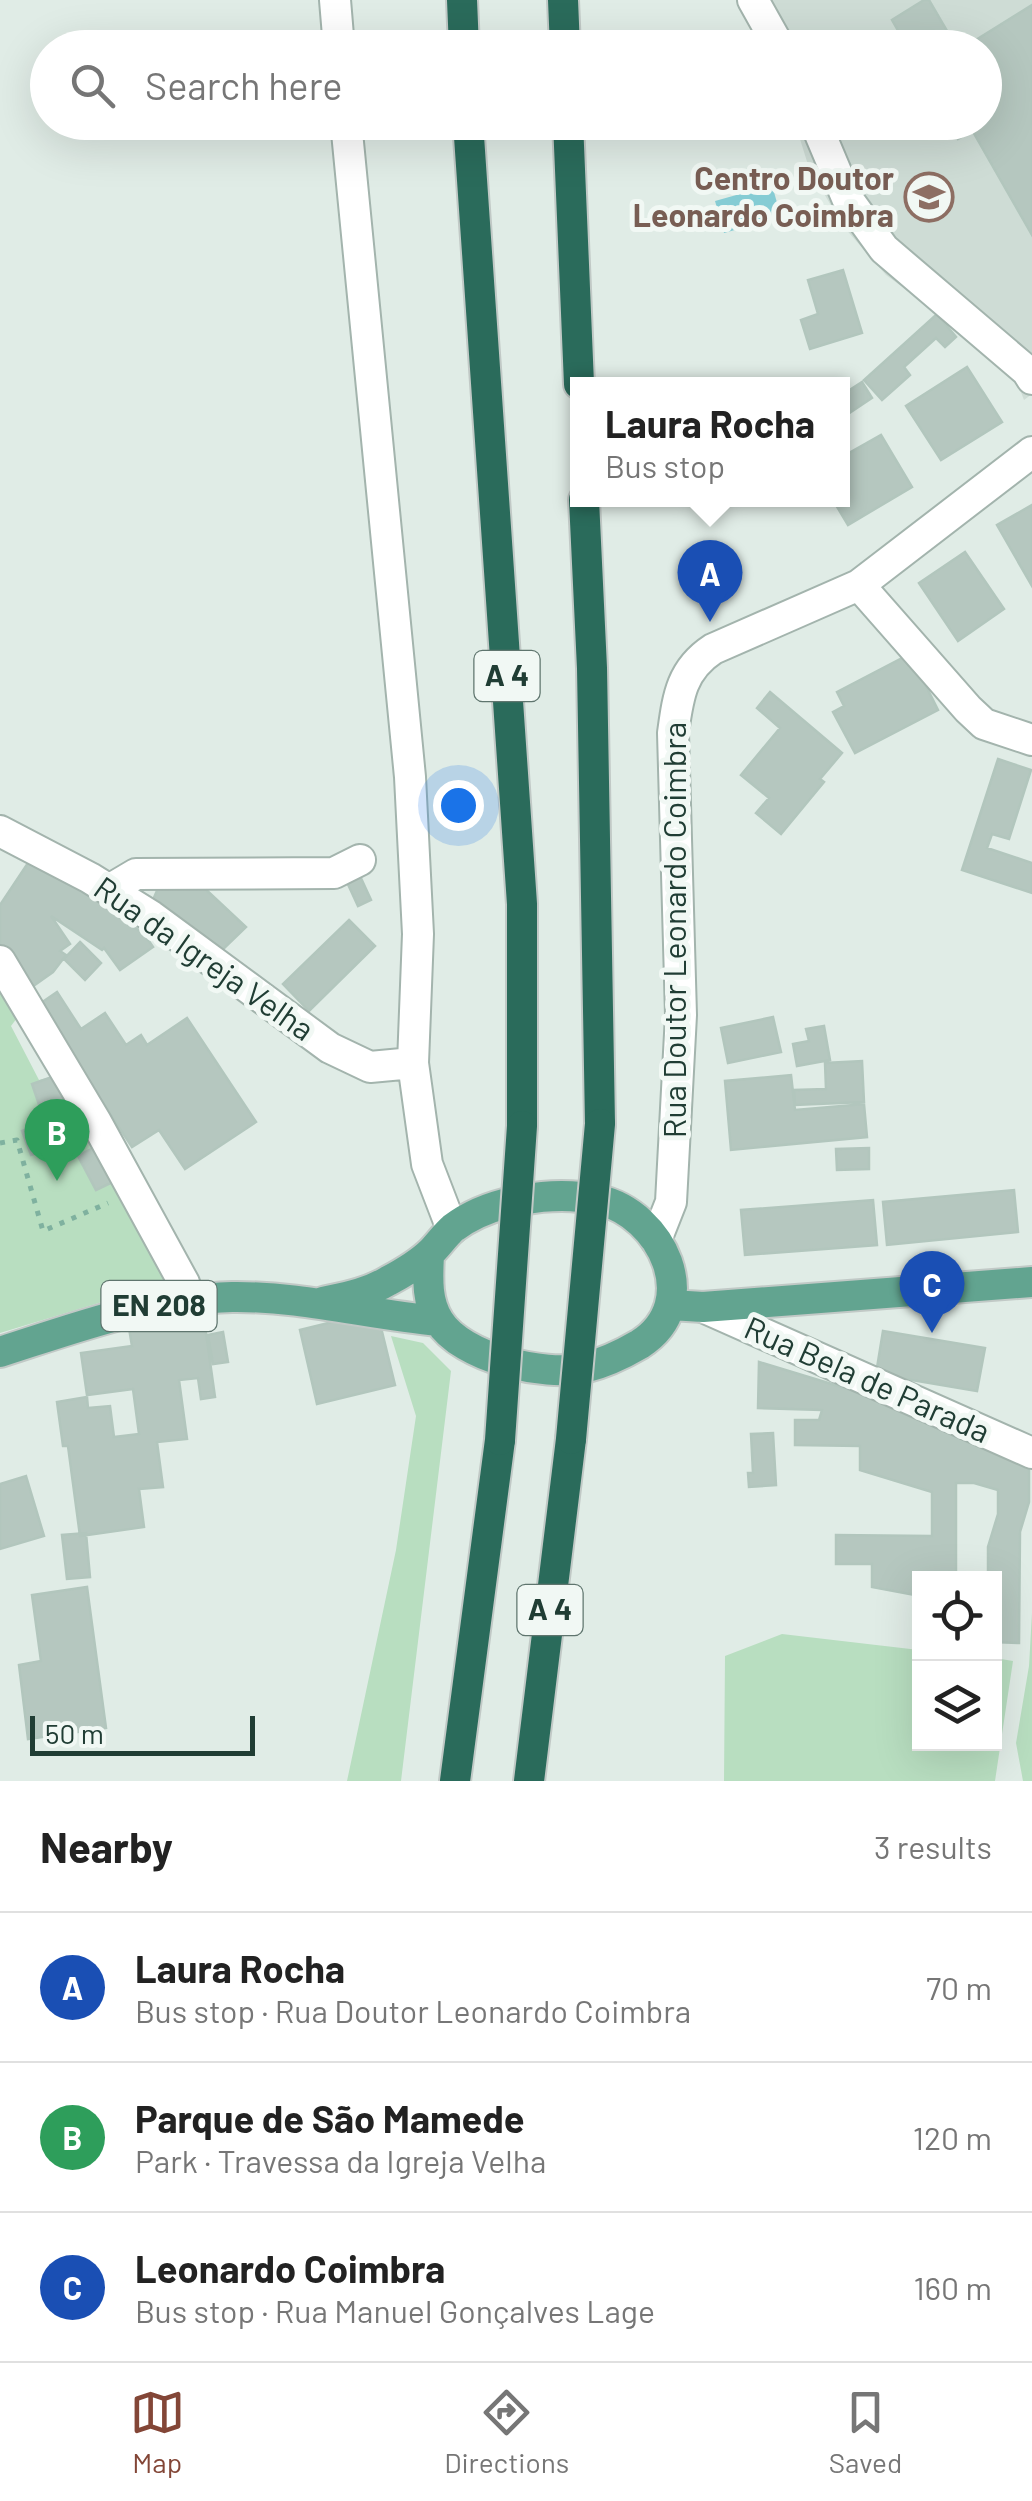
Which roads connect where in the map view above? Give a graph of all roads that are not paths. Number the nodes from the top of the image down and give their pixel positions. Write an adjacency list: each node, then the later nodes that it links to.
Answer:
1 (335, 0): 5 (street)
2 (462, 0): 6 (highway)
3 (564, 0): 7 (highway)
4 (753, 0): 8 (street)
5 (338, 30)
6 (463, 30)
7 (565, 30)
8 (770, 30)
9 (348, 140): 23 (street)
10 (469, 140): 35 (highway, A 4, bridge)
11 (569, 140): 13 (highway)
12 (822, 140): 14 (street)
13 (579, 377)
14 (1032, 379)
15 (1032, 452): 17 (street, Rua Doutor Leonardo Coimbra)
16 (584, 507): 36 (highway, A 4, bridge)
17 (859, 584): 18 (street); 25 (street, Rua Doutor Leonardo Coimbra)
18 (1032, 740)
19 (0, 831): 21 (street, Rua da Igreja Velha)
20 (360, 860): 21 (street)
21 (109, 890): 23 (street, Rua da Igreja Velha)
22 (0, 961): 28 (street)
23 (413, 1064): 24 (street)
24 (452, 1229): 25 (main road, EN 208); 26 (main road, EN 208)
25 (656, 1240): 30 (main road)
26 (429, 1254): 29 (main road, EN 208); 32 (main road)
27 (1032, 1282): 31 (main road)
28 (190, 1300): 29 (main road, EN 208); 33 (main road, EN 208)
29 (324, 1302): 32 (main road)
30 (671, 1305): 31 (main road); 32 (main road)
31 (703, 1307): 34 (street, Rua Bela de Parada)
32 (439, 1321)
33 (0, 1352)
34 (1032, 1453)
35 (455, 1781)
36 (529, 1781)

